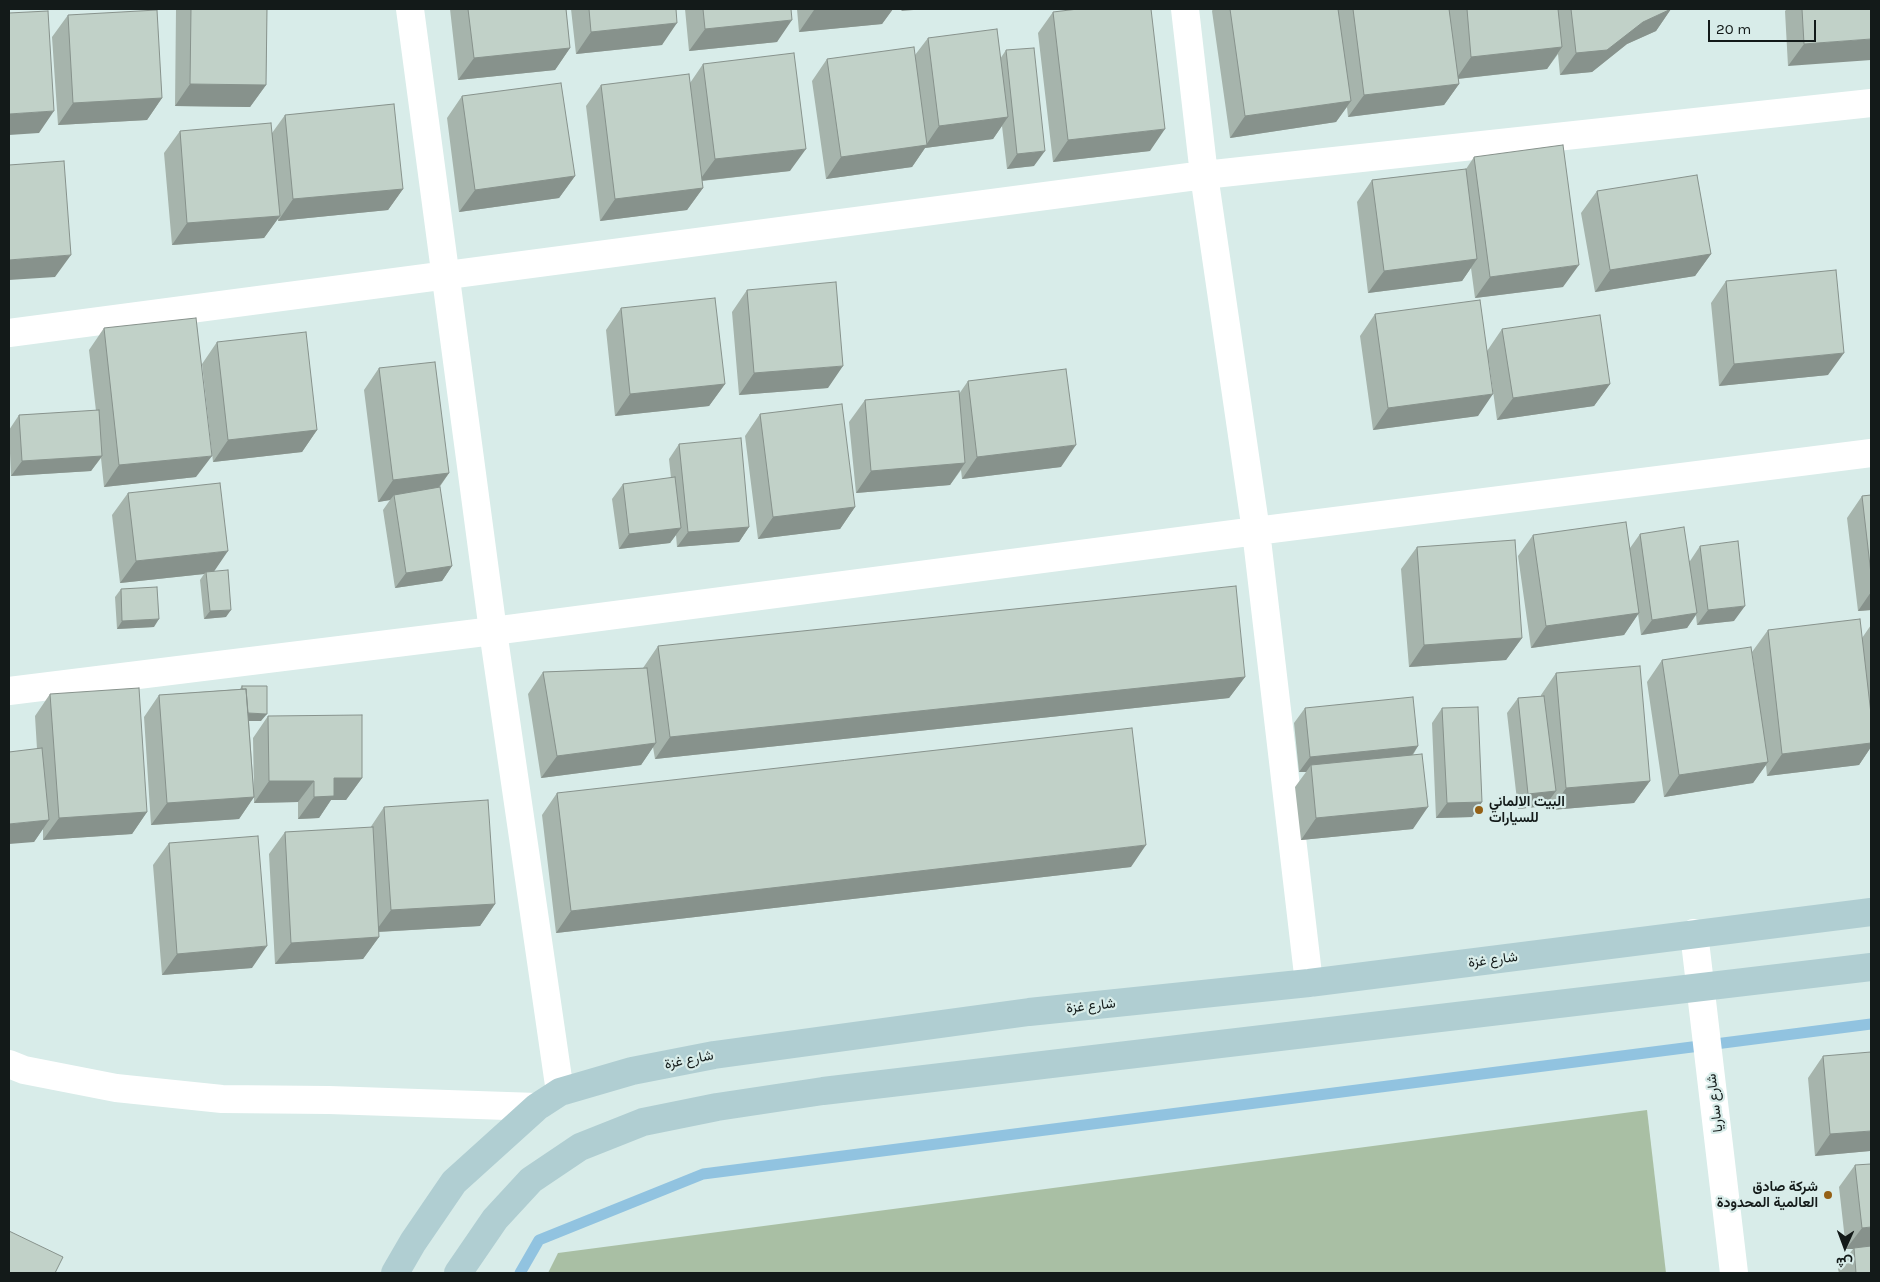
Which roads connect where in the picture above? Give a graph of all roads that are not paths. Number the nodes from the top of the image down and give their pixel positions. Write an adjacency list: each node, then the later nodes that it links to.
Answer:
1 (410, 9): 5 (street)
2 (1185, 9): 4 (street)
3 (1871, 104): 4 (street)
4 (1204, 175): 5 (street); 8 (street)
5 (446, 275): 6 (street); 9 (street)
6 (9, 333)
7 (1871, 453): 8 (street)
8 (1256, 531): 9 (street); 14 (street)
9 (493, 631): 10 (street); 17 (street)
10 (9, 691)
11 (1871, 912): 12 (main road, شارع غزة)
12 (1694, 934): 14 (main road, شارع غزة); 15 (street, شارع ساريا)
13 (1871, 967): 15 (main road)
14 (1309, 983): 17 (main road, شارع غزة)
15 (1701, 986): 20 (main road); 21 (street, شارع ساريا)
16 (9, 1064): 18 (street)
17 (560, 1092): 18 (main road, شارع غزة)
18 (537, 1107): 19 (main road, شارع غزة)
19 (395, 1273)
20 (458, 1273)
21 (1734, 1273)

